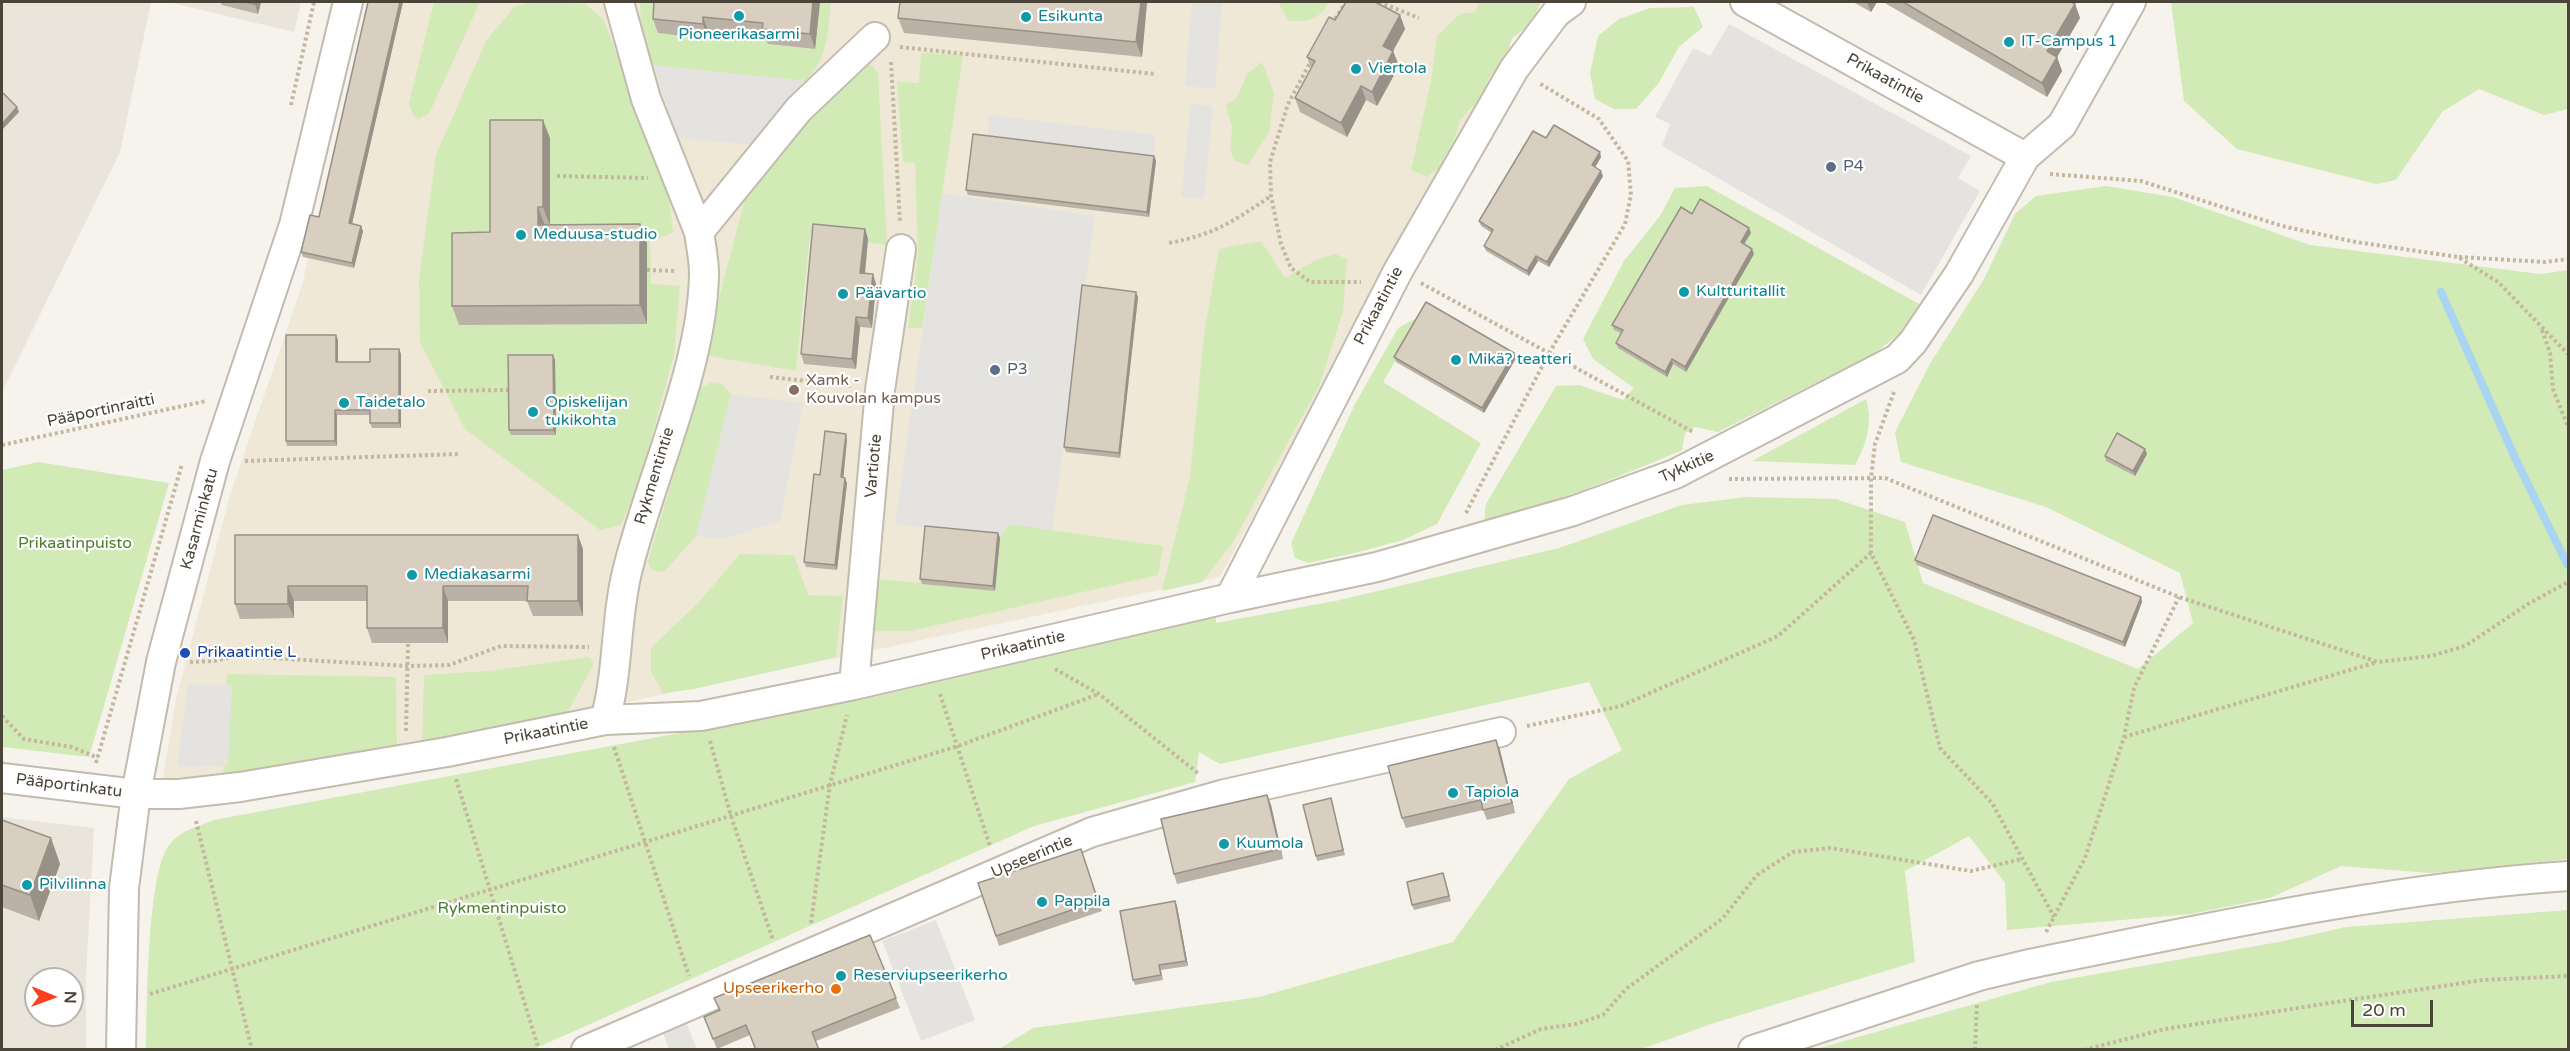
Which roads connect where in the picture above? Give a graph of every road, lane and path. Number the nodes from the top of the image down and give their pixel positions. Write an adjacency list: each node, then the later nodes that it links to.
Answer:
1 (348, 2): 38 (street, Kasarminkatu)
2 (620, 2): 16 (street, Rykmentintie)
3 (1346, 2): 9 (path)
4 (1379, 2): 8 (path)
5 (1571, 2): 12 (street, Prikaatintie)
6 (1745, 2): 14 (street, Prikaatintie)
7 (2131, 2): 14 (street, Tykkitie)
8 (1419, 18)
9 (1329, 30)
10 (883, 41): 13 (path); 18 (street); 20 (path)
11 (1317, 49): 17 (path)
12 (1514, 69): 23 (street, Prikaatintie); 27 (path)
13 (1155, 74)
14 (2020, 165): 21 (path); 36 (street, Tykkitie)
15 (557, 176): 16 (path)
16 (679, 179): 18 (street, Rykmentintie)
17 (1270, 196): 19 (path); 24 (path)
18 (699, 232): 48 (street, Rykmentintie)
19 (1169, 243)
20 (901, 249): 31 (street, Vartiotie)
21 (2458, 257): 22 (path); 25 (path)
22 (2568, 259)
23 (1398, 271): 27 (path); 45 (street, Prikaatintie)
24 (1367, 281)
25 (2540, 327): 26 (path); 34 (path)
26 (2568, 354)
27 (1548, 355): 36 (path); 41 (path)
28 (770, 377): 31 (path)
29 (1898, 383): 40 (path)
30 (511, 390): 32 (path)
31 (880, 390): 53 (street, Vartiotie)
32 (428, 392)
33 (207, 401): 35 (path, Pääportinraitti)
34 (2568, 427)
35 (2, 446)
36 (1726, 449): 41 (street, Tykkitie)
37 (460, 454): 38 (path)
38 (215, 461): 67 (street, Kasarminkatu)
39 (1719, 478): 40 (path)
40 (1870, 478): 42 (path); 44 (path)
41 (1449, 545): 45 (street, Tykkitie)
42 (1871, 553): 57 (path); 71 (path)
43 (2568, 582): 50 (path)
44 (2179, 597): 50 (path); 58 (path)
45 (1230, 598): 47 (street, Prikaatintie)
46 (408, 643): 51 (path)
47 (1018, 647): 52 (street, Prikaatintie); 54 (path)
48 (616, 648): 51 (path); 56 (street, Rykmentintie)
49 (214, 661): 51 (path)
50 (2378, 662): 58 (path)
51 (408, 666): 63 (path)
52 (931, 668): 53 (street, Prikaatintie); 60 (path)
53 (854, 685): 56 (street, Prikaatintie); 65 (path)
54 (1099, 694): 60 (path); 68 (path)
55 (2, 716): 62 (path)
56 (606, 720): 61 (street, Prikaatintie); 70 (path)
57 (1502, 732): 68 (street, Upseerintie)
58 (2124, 737): 75 (path)
59 (710, 741): 69 (path)
60 (958, 746): 65 (path); 72 (path)
61 (447, 752): 63 (street, Prikaatintie); 74 (path)
62 (98, 758)
63 (406, 759): 66 (street, Prikaatintie)
64 (2, 778): 67 (street, Pääportinkatu)
65 (830, 784): 69 (path); 76 (path)
66 (195, 793): 67 (street, Prikaatintie); 78 (path)
67 (136, 794): 82 (street, Kasarminkatu)
68 (1225, 794): 72 (street, Upseerintie)
69 (731, 816): 70 (path); 76 (path)
70 (644, 842): 74 (path); 81 (path)
71 (2022, 859): 75 (path); 87 (path)
72 (998, 871): 76 (street, Upseerintie)
73 (2568, 876): 77 (street)
74 (491, 890): 78 (path); 85 (path)
75 (2054, 917): 77 (path)
76 (794, 960): 81 (street, Upseerintie)
77 (2030, 964): 79 (street)
78 (231, 970): 82 (path); 84 (path)
79 (1979, 976): 88 (street); 89 (path)
80 (2568, 976): 90 (path)
81 (698, 1001): 86 (street, Upseerintie)
82 (120, 1004): 83 (street, Kasarminkatu)
83 (121, 1050)
84 (252, 1050)
85 (539, 1050)
86 (586, 1050)
87 (1495, 1050)
88 (1753, 1050)
89 (1975, 1050)
90 (2084, 1050)

